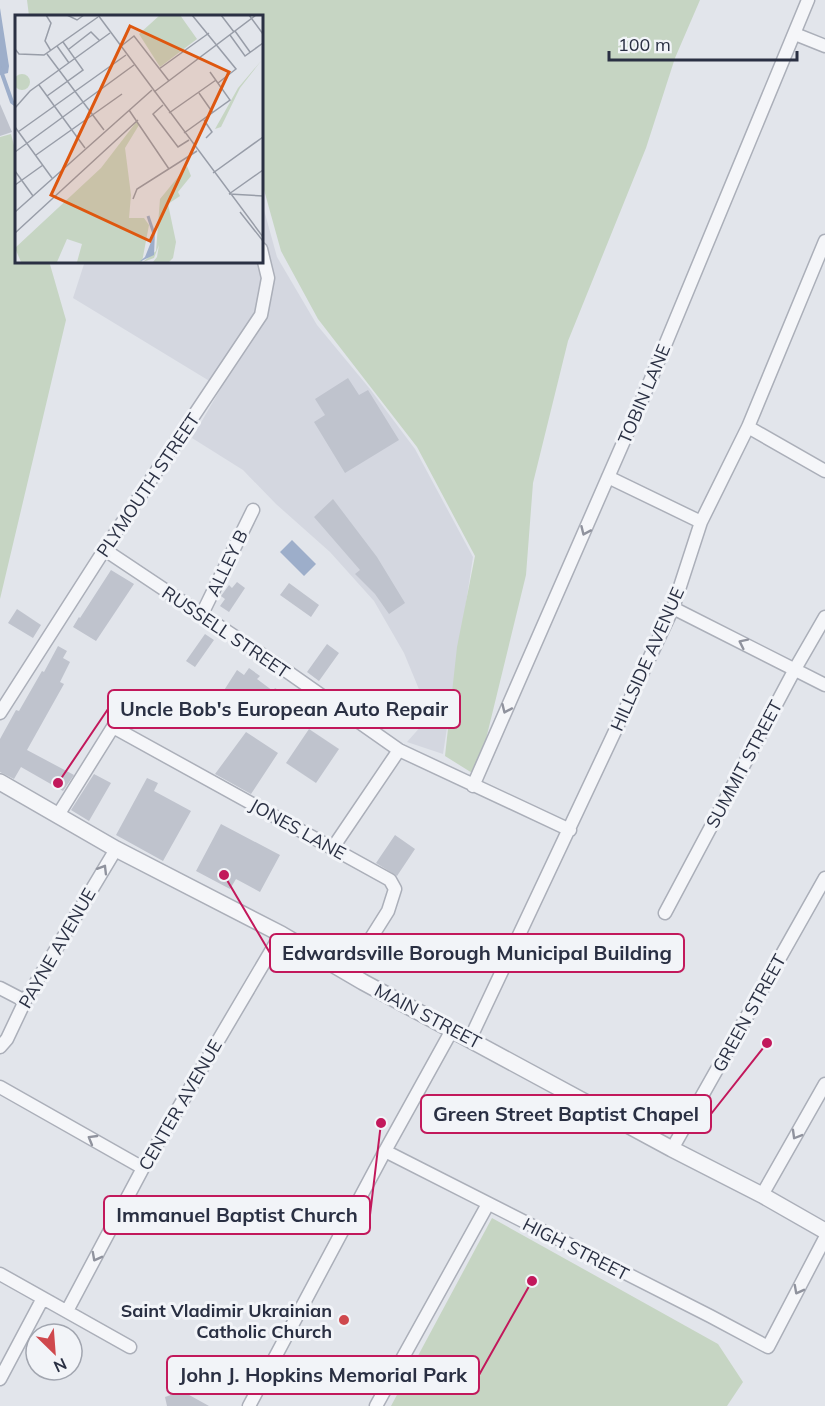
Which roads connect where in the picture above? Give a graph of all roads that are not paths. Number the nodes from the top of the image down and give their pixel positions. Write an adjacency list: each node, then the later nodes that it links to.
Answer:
1 (808, 0): 2 (street, TOBIN LANE)
2 (795, 34): 3 (street); 8 (street, TOBIN LANE)
3 (825, 46)
4 (825, 241): 6 (street, HILLSIDE AVENUE)
5 (262, 253): 11 (street, PLYMOUTH STREET)
6 (748, 427): 7 (street); 10 (street, HILLSIDE AVENUE)
7 (825, 471)
8 (609, 477): 10 (street); 20 (street, TOBIN LANE, one-way to 20)
9 (253, 510): 13 (street, ALLEY B)
10 (701, 522): 12 (street, HILLSIDE AVENUE)
11 (105, 550): 13 (street, RUSSELL STREET); 17 (street, PLYMOUTH STREET)
12 (673, 608): 15 (street, one-way to 12); 22 (street, HILLSIDE AVENUE)
13 (201, 616): 18 (street, RUSSELL STREET)
14 (825, 617): 15 (street, SUMMIT STREET)
15 (795, 669): 16 (street); 26 (street, SUMMIT STREET)
16 (825, 685)
17 (0, 714)
18 (399, 750): 20 (street, RUSSELL STREET); 24 (street)
19 (0, 782): 21 (street, MAIN STREET)
20 (473, 786): 22 (street, RUSSELL STREET)
21 (58, 815): 23 (street, MAIN STREET); 24 (street, JONES LANE)
22 (570, 830): 32 (street, HILLSIDE AVENUE)
23 (116, 849): 27 (street, MAIN STREET); 30 (street, PAYNE AVENUE, one-way to 23)
24 (332, 849): 28 (street, JONES LANE)
25 (825, 878): 36 (street, GREEN STREET)
26 (665, 913)
27 (281, 934): 28 (street, MAIN STREET); 38 (street, CENTER AVENUE)
28 (349, 973): 31 (street, MAIN STREET)
29 (0, 988): 30 (street)
30 (25, 1001): 33 (street, PAYNE AVENUE)
31 (452, 1030): 32 (street, MAIN STREET); 37 (street)
32 (470, 1039): 36 (street, MAIN STREET)
33 (0, 1047)
34 (825, 1084): 39 (street, one-way to 39)
35 (0, 1087): 38 (street, one-way to 35)
36 (672, 1149): 39 (street, MAIN STREET)
37 (385, 1151): 40 (street, HIGH STREET); 48 (street)
38 (143, 1168): 45 (street, CENTER AVENUE, one-way to 45)
39 (762, 1195): 41 (street, MAIN STREET)
40 (488, 1204): 42 (street, HIGH STREET, one-way to 40); 49 (street)
41 (825, 1231)
42 (825, 1238)
43 (0, 1274): 44 (street)
44 (43, 1298): 45 (street); 47 (street)
45 (67, 1311): 46 (street)
46 (130, 1347)
47 (0, 1379)
48 (249, 1406)
49 (376, 1406)

